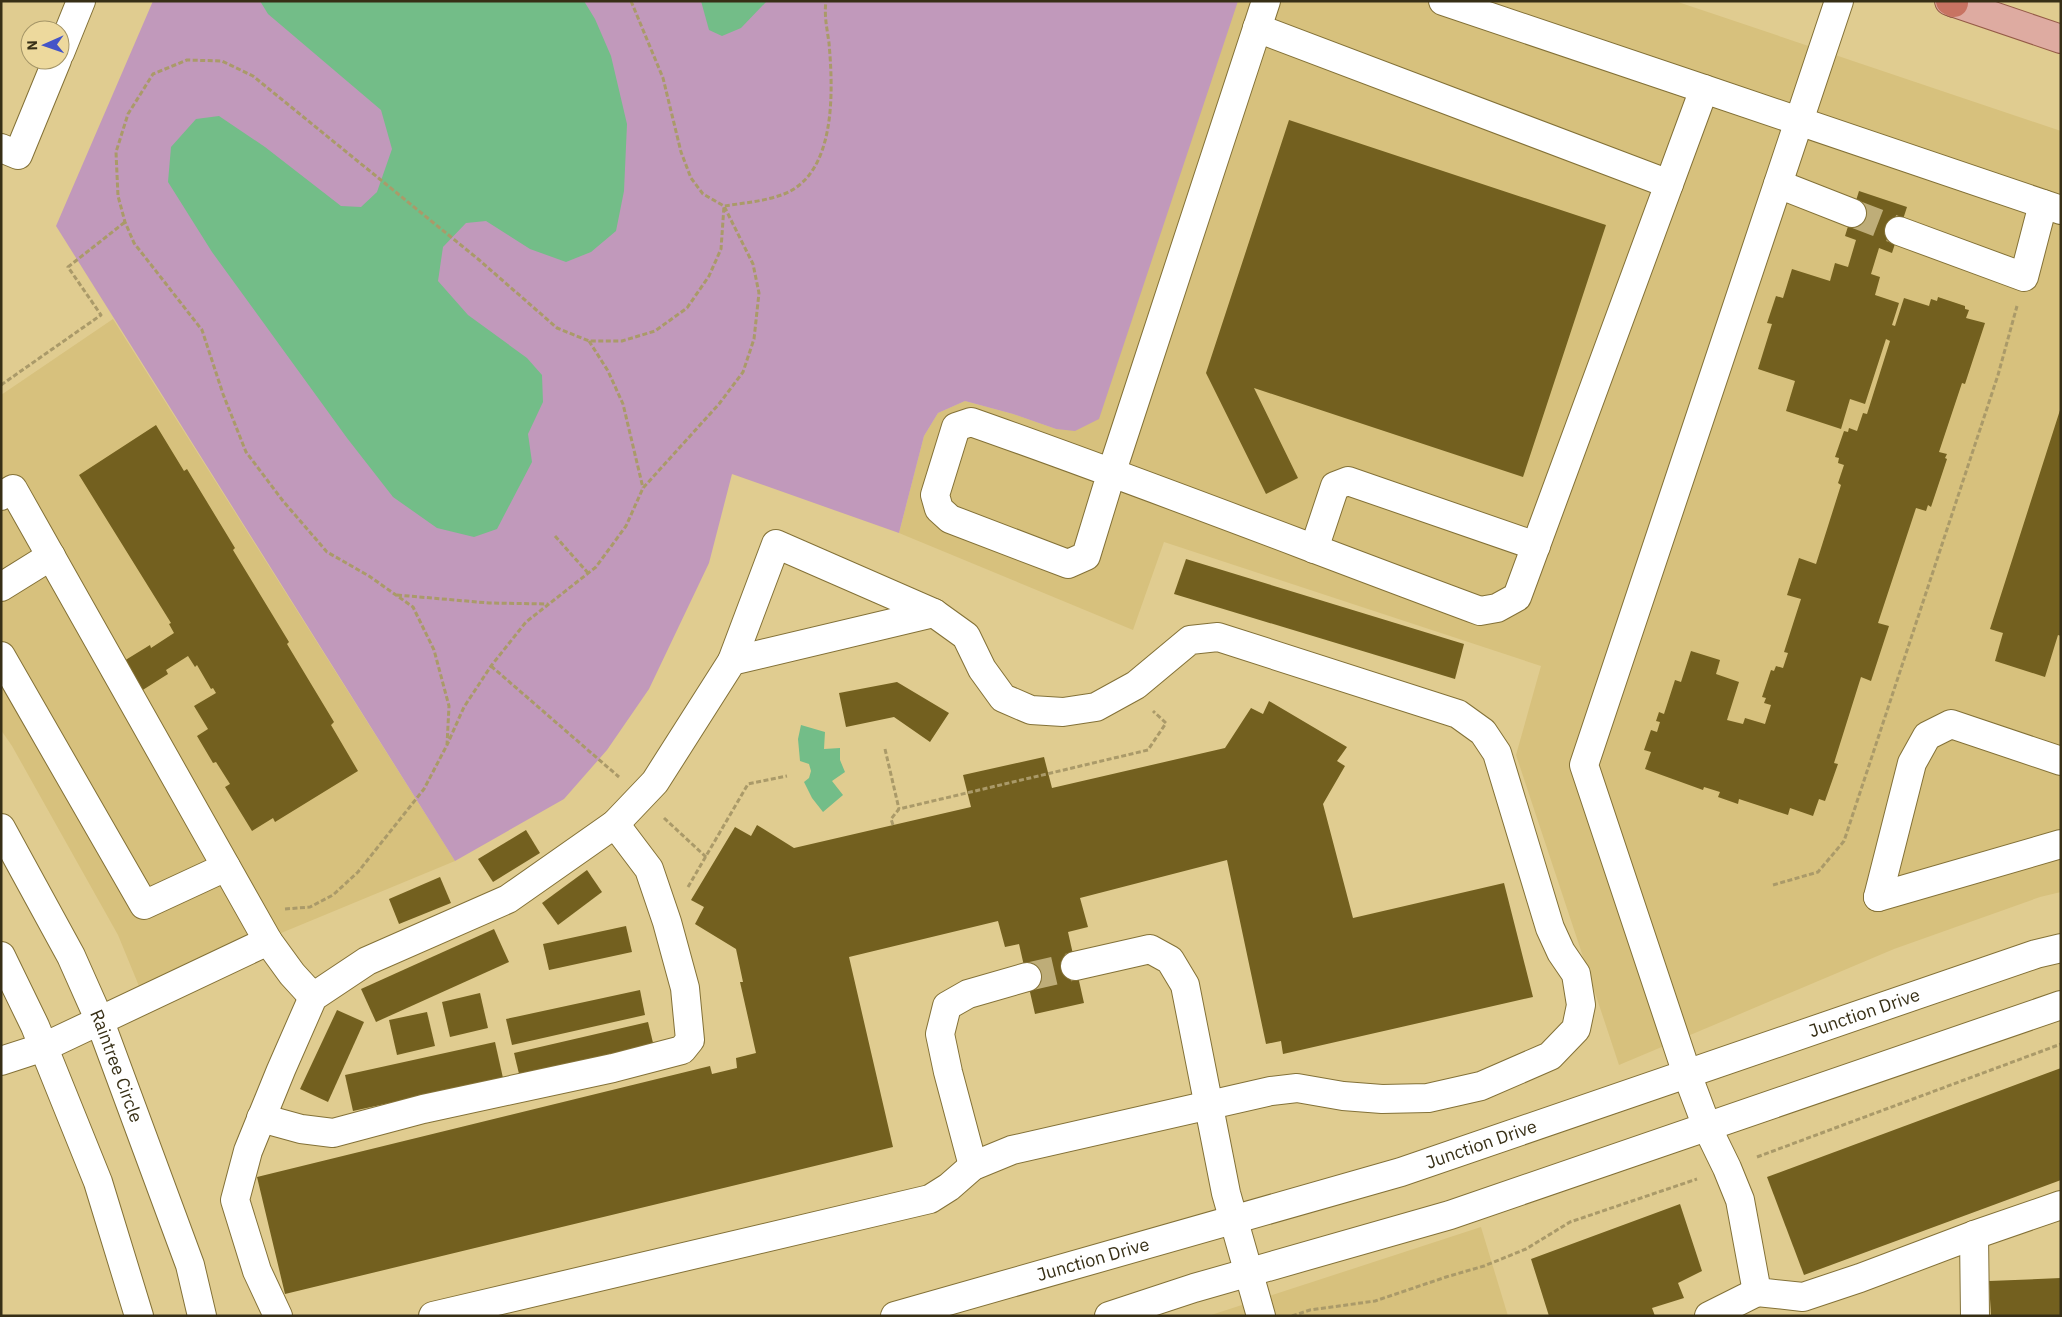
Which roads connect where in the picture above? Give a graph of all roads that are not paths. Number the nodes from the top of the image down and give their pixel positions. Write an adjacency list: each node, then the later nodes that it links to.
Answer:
1 (81, 1): 6 (street)
2 (1266, 1): 7 (street)
3 (1443, 1): 10 (street)
4 (1839, 1): 11 (street)
5 (1951, 2): 8 (main road)
6 (70, 28)
7 (1257, 28): 13 (street); 18 (street)
8 (2061, 39)
9 (53, 70): 12 (street)
10 (1704, 89): 11 (street); 13 (street)
11 (1799, 121): 14 (street); 15 (street)
12 (1, 148)
13 (1669, 184): 20 (street)
14 (1778, 184): 16 (street); 42 (street)
15 (2052, 207): 17 (street)
16 (1852, 213)
17 (1899, 231)
18 (1112, 471): 18 (street); 21 (street)
19 (1, 496): 22 (street)
20 (1536, 546): 21 (street); 21 (street)
21 (1314, 549)
22 (51, 556): 23 (street); 31 (street)
23 (1, 587)
24 (934, 613): 26 (street); 26 (street); 43 (street)
25 (1, 656): 31 (street)
26 (732, 661): 28 (street)
27 (2061, 761): 30 (street)
28 (615, 824): 37 (street); 44 (street)
29 (1, 828): 39 (street, Raintree Circle)
30 (2061, 844)
31 (226, 867): 32 (street)
32 (268, 941): 37 (street); 39 (street)
33 (2061, 948): 42 (street, Junction Drive)
34 (1, 956): 40 (street)
35 (1075, 966): 43 (street)
36 (1027, 977): 46 (street)
37 (313, 997): 44 (street)
38 (2061, 1005): 45 (street)
39 (99, 1019): 40 (street); 53 (street, Raintree Circle)
40 (44, 1047): 41 (street); 52 (street)
41 (1, 1061)
42 (1687, 1074): 45 (street); 48 (street, Junction Drive)
43 (1207, 1107): 46 (street); 48 (street)
44 (261, 1118): 54 (street)
45 (1707, 1127): 50 (street); 51 (street)
46 (973, 1166): 55 (street)
47 (2061, 1205): 49 (street)
48 (1234, 1220): 50 (street); 56 (street, Junction Drive)
49 (1974, 1235): 51 (street); 60 (street)
50 (1249, 1273): 57 (street); 58 (street)
51 (1771, 1301): 59 (street)
52 (139, 1316)
53 (202, 1316)
54 (278, 1316)
55 (433, 1316)
56 (895, 1316)
57 (1109, 1316)
58 (1261, 1316)
59 (1709, 1316)
60 (1975, 1316)

